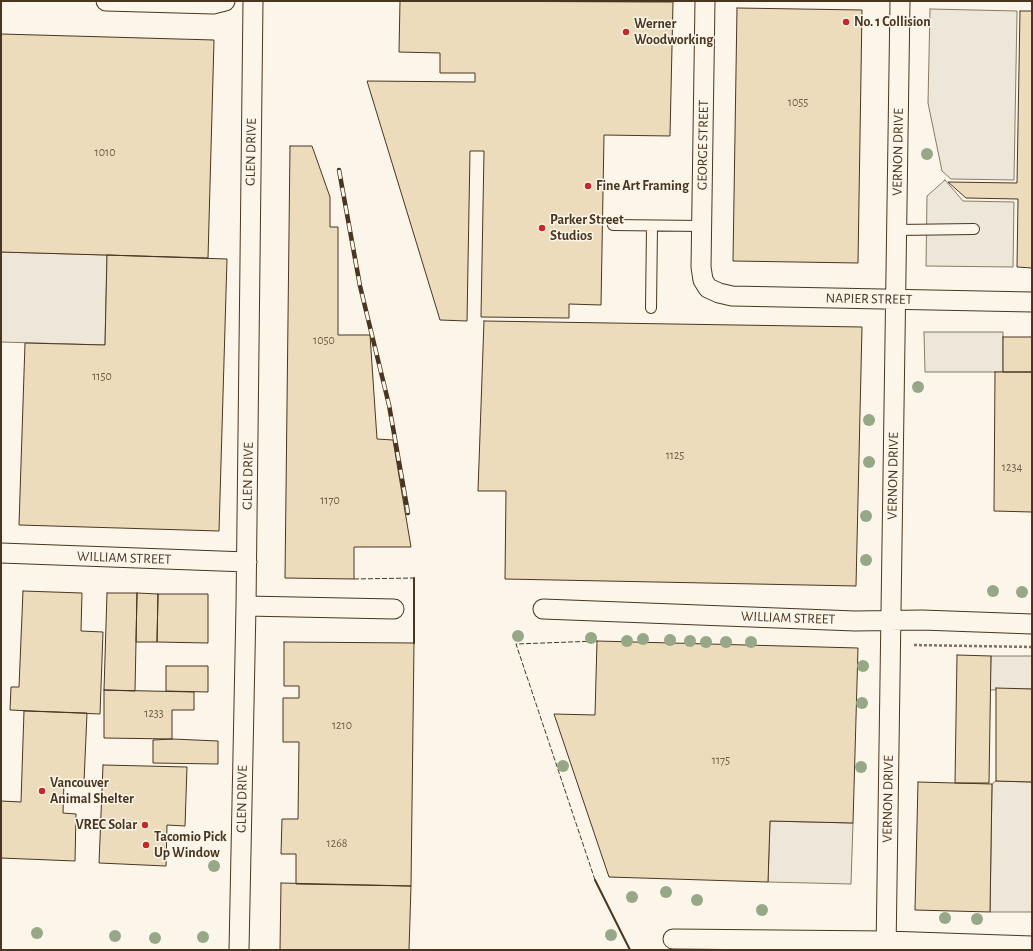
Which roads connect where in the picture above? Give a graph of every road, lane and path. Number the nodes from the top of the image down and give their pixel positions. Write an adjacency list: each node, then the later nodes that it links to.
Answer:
1 (106, 1): 2 (street)
2 (224, 1)
3 (253, 1): 16 (street, GLEN DRIVE)
4 (704, 1): 8 (street, GEORGE STREET)
5 (900, 1): 10 (street, VERNON DRIVE)
6 (613, 225): 7 (lane)
7 (652, 226): 8 (lane); 14 (lane)
8 (701, 226): 11 (street, GEORGE STREET)
9 (974, 229): 10 (lane)
10 (897, 230): 12 (street, VERNON DRIVE)
11 (708, 288): 12 (street, NAPIER STREET)
12 (896, 299): 13 (street, NAPIER STREET); 20 (street, VERNON DRIVE)
13 (1032, 302)
14 (651, 308)
15 (1, 554): 16 (street, WILLIAM STREET)
16 (247, 562): 17 (street, GLEN DRIVE)
17 (246, 606): 18 (street); 27 (street, GLEN DRIVE)
18 (394, 608)
19 (544, 609): 20 (street, WILLIAM STREET)
20 (891, 621): 21 (street, WILLIAM STREET); 25 (street, VERNON DRIVE)
21 (1032, 624)
22 (914, 644): 23 (path)
23 (1032, 647)
24 (672, 939): 25 (street)
25 (886, 946): 26 (street)
26 (1032, 946)
27 (239, 950)

